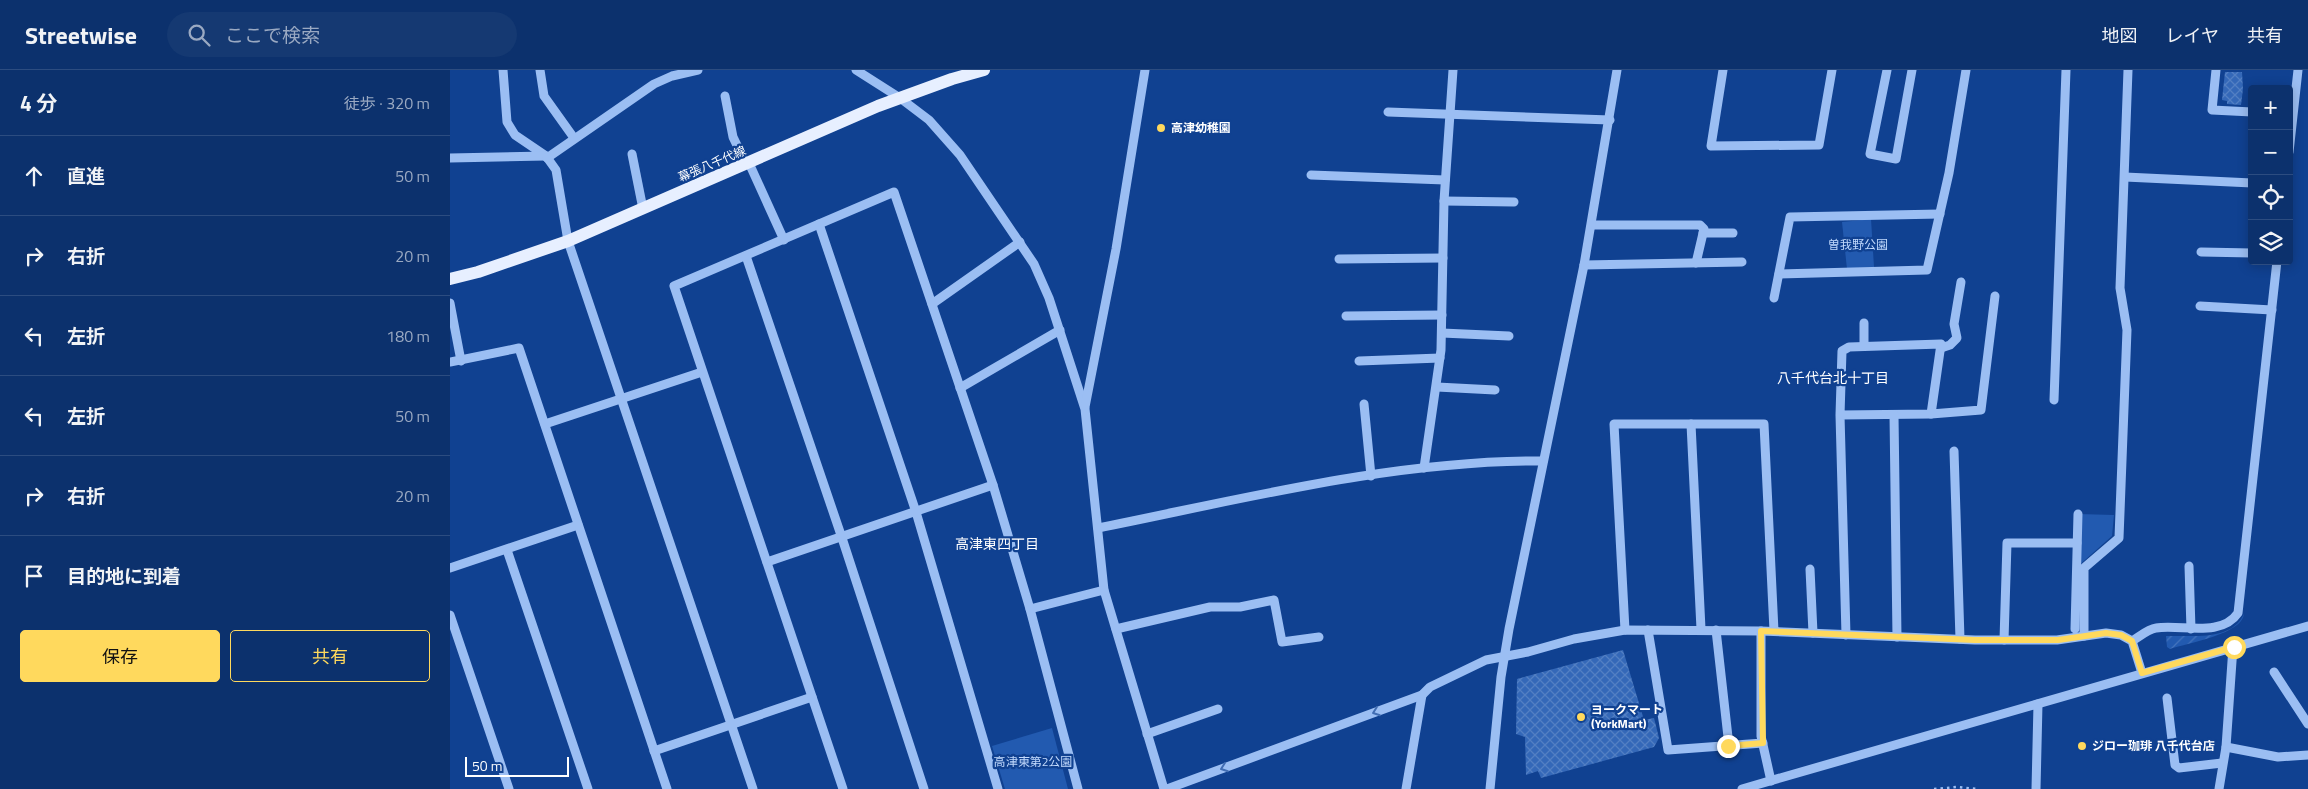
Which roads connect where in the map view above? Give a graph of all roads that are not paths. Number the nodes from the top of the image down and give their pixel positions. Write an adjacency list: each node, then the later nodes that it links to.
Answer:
1 (503, 70): 28 (street)
2 (540, 70): 26 (street)
3 (698, 70): 26 (street)
4 (856, 70): 20 (street)
5 (984, 70): 18 (main road, 幕張八千代線)
6 (1144, 70): 83 (street)
7 (1452, 70): 24 (street)
8 (1618, 70): 25 (street)
9 (1722, 70): 10 (street)
10 (1832, 70)
11 (1887, 70): 12 (street)
12 (1912, 70)
13 (1966, 70): 38 (street)
14 (2066, 70): 81 (street)
15 (2128, 70): 32 (street)
16 (2216, 70): 23 (street)
17 (2298, 70): 21 (street)
18 (951, 74): 20 (main road, 幕張八千代線)
19 (725, 96): 30 (street)
20 (900, 98): 30 (main road, 幕張八千代線); 45 (street)
21 (2293, 101)
22 (1388, 112): 24 (street)
23 (2248, 112)
24 (1450, 115): 25 (street); 33 (street)
25 (1610, 120): 40 (street)
26 (574, 138): 28 (street)
27 (632, 154): 37 (street)
28 (547, 157): 29 (street); 44 (street)
29 (450, 158)
30 (747, 164): 37 (main road, 幕張八千代線); 43 (street)
31 (1311, 175): 33 (street)
32 (2125, 177): 34 (street); 120 (street)
33 (1446, 180): 35 (street)
34 (2248, 183)
35 (1444, 201): 36 (street); 49 (street)
36 (1514, 202)
37 (643, 209): 44 (main road, 幕張八千代線)
38 (1940, 214): 55 (street); 55 (street)
39 (819, 224): 43 (street); 61 (street); 94 (street)
40 (1592, 225): 41 (street); 53 (street)
41 (1702, 233): 42 (street); 52 (street)
42 (1733, 233)
43 (784, 240): 48 (street)
44 (568, 241): 56 (main road, 幕張八千代線); 80 (street)
45 (1020, 242): 61 (street); 67 (street)
46 (2201, 252): 47 (street)
47 (2248, 253)
48 (746, 256): 76 (street); 98 (street)
49 (1443, 258): 50 (street); 64 (street)
50 (1339, 260)
51 (1742, 262): 52 (street)
52 (1696, 263): 53 (street)
53 (1584, 265): 90 (street)
54 (2277, 265): 63 (street)
55 (1779, 274): 59 (street)
56 (450, 279)
57 (1961, 282): 71 (street)
58 (1995, 296): 84 (street)
59 (1774, 298)
60 (450, 303): 73 (street)
61 (932, 304): 78 (street)
62 (2200, 306): 63 (street)
63 (2272, 310): 110 (street)
64 (1442, 315): 65 (street); 68 (street)
65 (1346, 316)
66 (1864, 324): 70 (street)
67 (1060, 330): 78 (street); 83 (street)
68 (1442, 333): 69 (street); 72 (street)
69 (1510, 336)
70 (1864, 346): 71 (street); 85 (street)
71 (1940, 348): 84 (street)
72 (1440, 358): 74 (street); 77 (street)
73 (461, 361): 75 (street); 87 (street)
74 (1359, 361)
75 (450, 362)
76 (702, 372): 80 (street); 101 (street)
77 (1437, 387): 79 (street); 91 (street)
78 (960, 388): 93 (street)
79 (1496, 390)
80 (622, 398): 87 (street); 135 (street)
81 (2054, 400)
82 (1364, 404): 92 (street)
83 (1085, 409): 97 (street)
84 (1931, 414): 86 (street)
85 (1840, 415): 86 (street); 119 (street)
86 (1894, 415): 122 (street)
87 (545, 424): 96 (street)
88 (1691, 424): 112 (street); 114 (street); 117 (street)
89 (1954, 451): 123 (street)
90 (1543, 461): 91 (street); 127 (street)
91 (1424, 468): 92 (street)
92 (1371, 476): 97 (street)
93 (993, 485): 94 (street); 106 (street)
94 (916, 512): 98 (street); 151 (street)
95 (2078, 514): 99 (street)
96 (578, 525): 100 (street); 141 (street)
97 (1098, 528): 105 (street)
98 (842, 538): 101 (street); 150 (street)
99 (2078, 543): 109 (street); 124 (street)
100 (507, 550): 103 (street); 146 (street)
101 (767, 562): 131 (street)
102 (2189, 566): 110 (street)
103 (450, 568)
104 (1810, 569): 118 (street)
105 (1104, 590): 106 (street); 111 (street)
106 (1030, 610): 152 (street)
107 (450, 615): 145 (street)
108 (2308, 626): 126 (street)
109 (2075, 629)
110 (2190, 629): 125 (street)
111 (1116, 630): 121 (street); 137 (street)
112 (1625, 630): 113 (street); 127 (street)
113 (1648, 630): 114 (street); 139 (street)
114 (1701, 630): 115 (street)
115 (1716, 630): 116 (street); 139 (street)
116 (1761, 631): 117 (street); 138 (street)
117 (1774, 631): 118 (street)
118 (1813, 633): 119 (street)
119 (1846, 635): 122 (street)
120 (2084, 636): 124 (street); 125 (street)
121 (1319, 637)
122 (1897, 637): 123 (street)
123 (1960, 639): 124 (street)
124 (2004, 640)
125 (2132, 641): 129 (street)
126 (2234, 647): 129 (street); 140 (street)
127 (1504, 656): 130 (street); 155 (street)
128 (2274, 672): 136 (street)
129 (2142, 673): 133 (street)
130 (1422, 695): 153 (street, one-way to 153); 154 (street)
131 (812, 696): 135 (street); 149 (street)
132 (2167, 698): 143 (street)
133 (2038, 704): 144 (street); 157 (street)
134 (1218, 710): 137 (street)
135 (731, 724): 141 (street); 148 (street)
136 (2308, 724)
137 (1147, 734): 153 (street)
138 (1763, 743): 139 (street); 144 (street)
139 (1728, 746)
140 (2226, 747): 142 (street); 143 (street)
141 (654, 751): 147 (street)
142 (2308, 755)
143 (2222, 763): 158 (street)
144 (1771, 781): 156 (street)
145 (509, 789)
146 (588, 789)
147 (667, 789)
148 (753, 789)
149 (843, 789)
150 (924, 789)
151 (998, 789)
152 (1078, 789)
153 (1165, 789)
154 (1406, 789)
155 (1490, 789)
156 (1742, 789)
157 (2036, 789)
158 (2219, 789)

